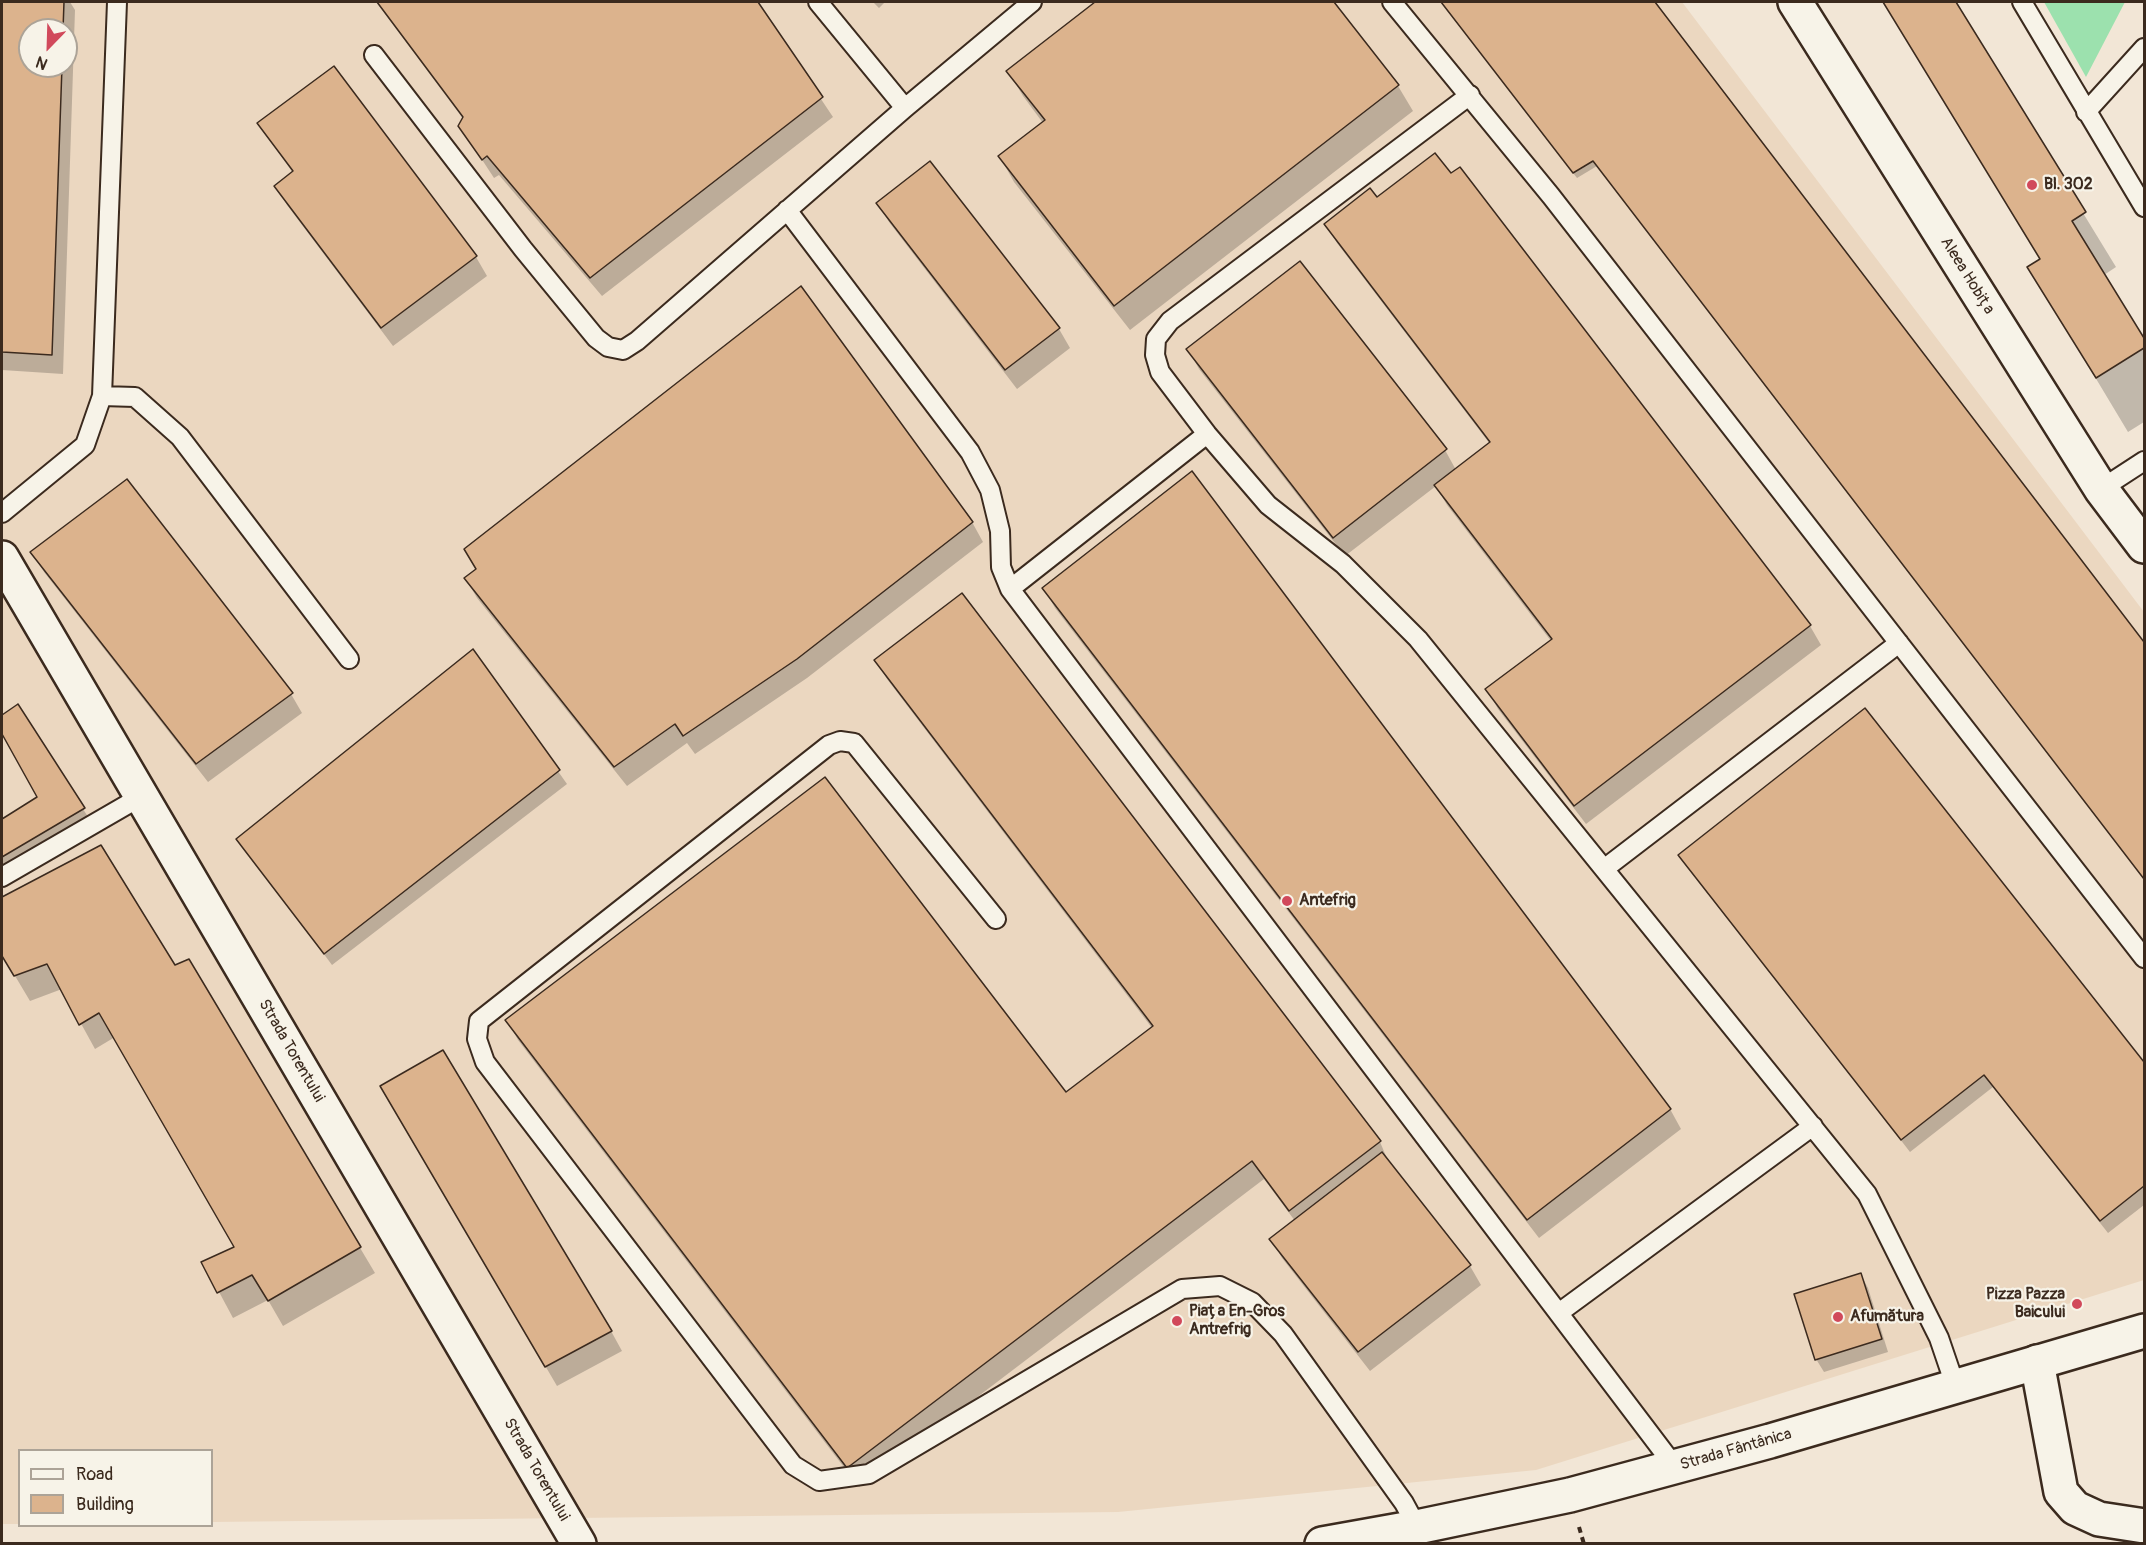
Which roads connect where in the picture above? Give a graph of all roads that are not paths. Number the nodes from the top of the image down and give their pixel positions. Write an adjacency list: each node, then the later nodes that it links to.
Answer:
1 (117, 2): 14 (lane)
2 (818, 2): 10 (lane)
3 (1032, 2): 10 (lane)
4 (1392, 2): 9 (lane)
5 (1795, 2): 17 (street, Aleea Hobița)
6 (2022, 2): 11 (lane)
7 (2145, 48): 11 (lane)
8 (374, 55): 13 (lane)
9 (1470, 95): 15 (lane); 22 (lane)
10 (905, 108): 13 (lane)
11 (2086, 112): 12 (lane)
12 (2145, 207)
13 (788, 210): 21 (lane)
14 (102, 396): 18 (lane); 23 (lane)
15 (1207, 434): 21 (lane); 25 (lane)
16 (2145, 461): 17 (lane)
17 (2101, 489): 19 (street, Aleea Hobița)
18 (2, 513)
19 (2145, 546)
20 (2, 558): 24 (street, Strada Torentului)
21 (1010, 589): 30 (lane)
22 (1899, 643): 25 (lane); 28 (lane)
23 (349, 659)
24 (142, 796): 26 (lane); 37 (street, Strada Torentului)
25 (1604, 869): 29 (lane)
26 (2, 877)
27 (996, 919): 36 (lane)
28 (2145, 958)
29 (1813, 1126): 30 (lane); 33 (lane)
30 (1560, 1312): 34 (lane)
31 (2145, 1331): 32 (street, Strada Fântânica)
32 (2037, 1362): 33 (street, Strada Fântânica); 35 (street)
33 (1955, 1385): 34 (street, Strada Fântânica)
34 (1675, 1467): 36 (street, Strada Fântânica)
35 (2145, 1526)
36 (1417, 1527): 38 (street, Strada Fântânica)
37 (579, 1544)
38 (1322, 1544)

